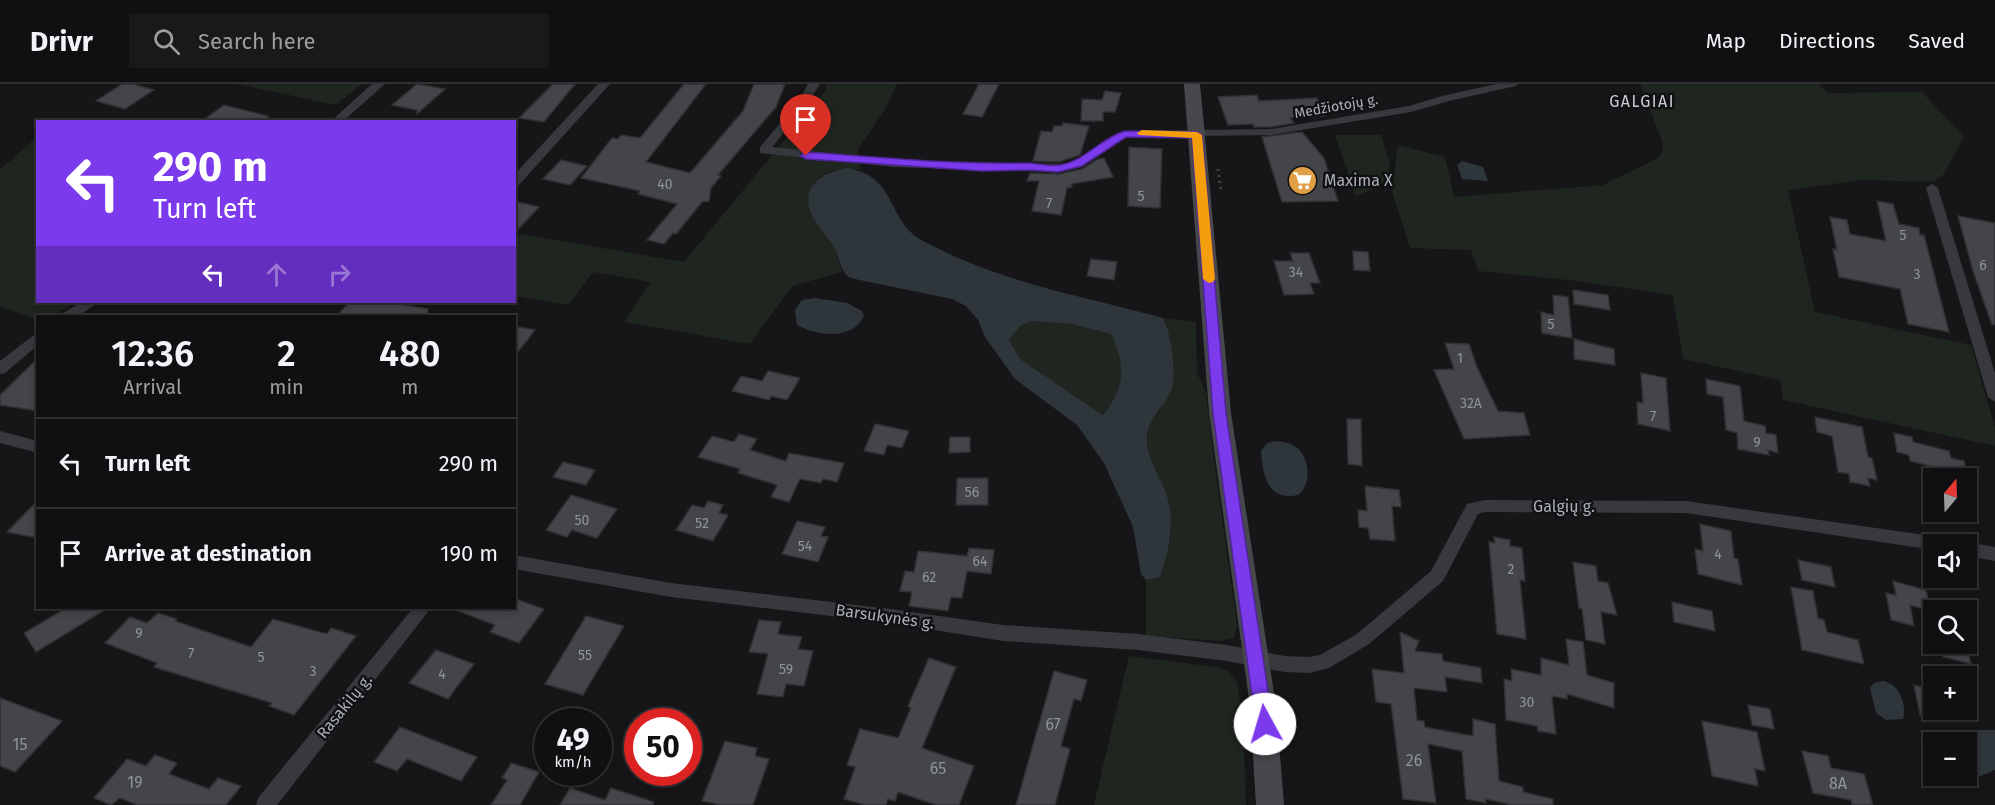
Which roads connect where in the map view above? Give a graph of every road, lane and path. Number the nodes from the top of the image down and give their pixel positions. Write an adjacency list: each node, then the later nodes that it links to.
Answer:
1 (379, 84): 8 (street)
2 (604, 84): 10 (street)
3 (814, 84): 9 (street, Medžiotojų g.)
4 (1192, 84): 9 (main road)
5 (1445, 84): 7 (street)
6 (1512, 84): 7 (street, Medžiotojų g.)
7 (1446, 98): 9 (street, Medžiotojų g.)
8 (337, 120)
9 (1197, 135): 24 (main road)
10 (516, 181)
11 (1932, 188): 16 (street)
12 (90, 303): 13 (street)
13 (70, 315)
14 (36, 339): 15 (street)
15 (0, 369)
16 (1995, 398)
17 (0, 437): 18 (street)
18 (36, 446)
19 (1923, 541): 24 (street, Galgių g.)
20 (1977, 551): 21 (street)
21 (1995, 554)
22 (516, 562): 24 (street, Barsukynės g.)
23 (422, 609): 25 (street, Rasakilų g.)
24 (1257, 659): 26 (main road)
25 (265, 805)
26 (1270, 805)

